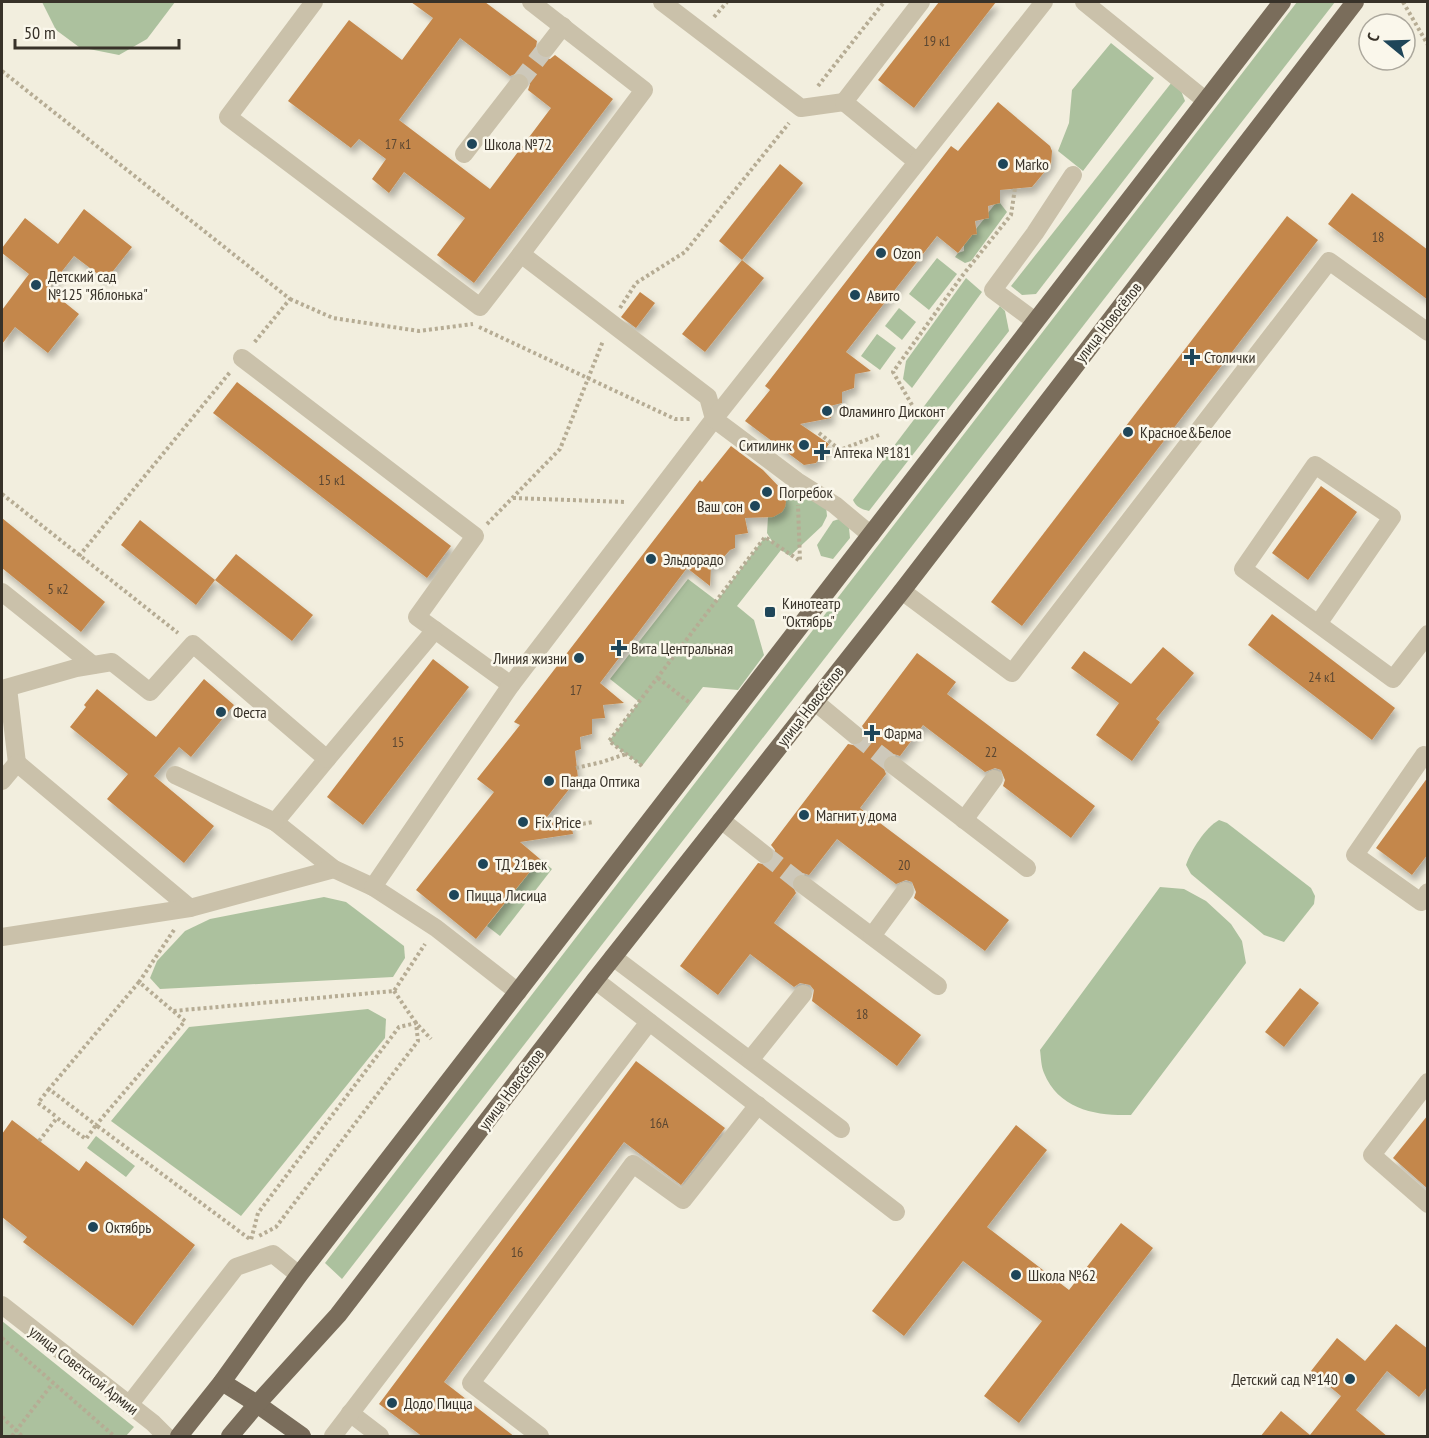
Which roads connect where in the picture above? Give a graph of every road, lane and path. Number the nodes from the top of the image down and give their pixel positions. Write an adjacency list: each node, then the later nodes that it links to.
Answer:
1 (314, 2): 23 (street)
2 (531, 2): 11 (street)
3 (662, 2): 18 (street)
4 (884, 2): 18 (path)
5 (921, 2): 17 (street)
6 (1044, 2): 20 (street)
7 (1084, 2): 16 (street)
8 (1282, 2): 16 (main road)
9 (1354, 2): 38 (main road, улица Новосёлов)
10 (1403, 2): 12 (path)
11 (563, 26): 13 (street); 23 (street)
12 (1428, 45)
13 (546, 48)
14 (2, 71): 24 (path)
15 (519, 83): 19 (street)
16 (1205, 100): 25 (main road)
17 (844, 102): 18 (street); 20 (street)
18 (801, 108)
19 (464, 154)
20 (916, 161): 29 (street)
21 (1073, 175): 25 (street)
22 (1015, 188): 28 (path)
23 (521, 254): 29 (street)
24 (290, 299): 27 (path); 29 (path)
25 (1035, 321): 36 (main road)
26 (1428, 332): 38 (street)
27 (242, 358): 37 (path); 41 (street)
28 (912, 405)
29 (714, 418): 32 (street); 35 (street)
30 (819, 433): 31 (path)
31 (879, 435)
32 (797, 481): 36 (street); 45 (path)
33 (2, 494): 37 (path)
34 (513, 498): 35 (path)
35 (650, 503): 46 (street)
36 (871, 535): 83 (main road)
37 (79, 556): 43 (path)
38 (902, 591): 48 (main road, улица Новосёлов)
39 (2, 592): 44 (street)
40 (1318, 624): 40 (street); 42 (street)
41 (435, 630): 46 (street); 54 (street)
42 (1428, 634)
43 (193, 644): 44 (street); 54 (street)
44 (93, 665): 47 (street)
45 (658, 678): 49 (path); 52 (path)
46 (511, 685): 71 (street)
47 (5, 689): 55 (street)
48 (814, 701): 50 (street); 62 (main road, улица Новосёлов)
49 (690, 703)
50 (855, 735)
51 (2, 750): 55 (street)
52 (627, 754): 57 (path); 58 (path)
53 (1428, 758): 73 (street)
54 (327, 759): 64 (street)
55 (16, 763): 61 (street); 74 (street)
56 (893, 765): 63 (street)
57 (642, 766)
58 (576, 768)
59 (175, 775): 64 (street)
60 (994, 779): 63 (street)
61 (2, 781)
62 (721, 820): 67 (street); 78 (main road, улица Новосёлов)
63 (964, 820): 68 (street)
64 (275, 822): 69 (street)
65 (593, 822): 66 (path)
66 (572, 826)
67 (764, 854)
68 (1028, 868)
69 (334, 870): 71 (street); 74 (street)
70 (802, 884): 76 (street)
71 (373, 887): 75 (street)
72 (905, 891): 76 (street)
73 (1428, 892)
74 (190, 908): 77 (street); 80 (path)
75 (436, 928): 82 (path); 83 (street)
76 (872, 936): 81 (street)
77 (2, 937)
78 (613, 957): 79 (main road, улица Новосёлов); 89 (street)
79 (595, 980): 86 (street); 105 (main road, улица Новосёлов)
80 (138, 982): 85 (path); 91 (path)
81 (938, 986)
82 (394, 991): 85 (path); 87 (path)
83 (518, 992): 100 (main road)
84 (803, 994): 89 (street)
85 (173, 1011): 94 (path)
86 (649, 1022): 92 (street); 107 (street)
87 (416, 1023): 88 (path); 94 (path); 99 (path)
88 (431, 1039)
89 (750, 1060): 95 (street)
90 (1428, 1082): 97 (street)
91 (49, 1089): 93 (path); 94 (path)
92 (758, 1105): 98 (street); 119 (street)
93 (57, 1118): 94 (path); 96 (path)
94 (96, 1125)
95 (841, 1130)
96 (39, 1141)
97 (1428, 1204)
98 (896, 1212)
99 (276, 1227)
100 (300, 1275): 103 (main road); 106 (street)
101 (2, 1305): 106 (street, улица Советской Армии)
102 (2, 1338): 104 (path)
103 (222, 1382): 105 (main road); 114 (main road)
104 (53, 1383): 109 (path); 112 (path)
105 (257, 1404): 115 (main road, улица Новосёлов); 116 (main road)
106 (129, 1405): 113 (street, улица Советской Армии)
107 (350, 1413): 117 (street); 118 (street)
108 (2, 1417): 109 (path)
109 (17, 1431): 110 (path); 111 (path)
110 (12, 1437)
111 (22, 1437)
112 (114, 1437)
113 (166, 1437)
114 (179, 1437)
115 (230, 1437)
116 (302, 1437)
117 (333, 1437)
118 (380, 1437)
119 (540, 1437)

